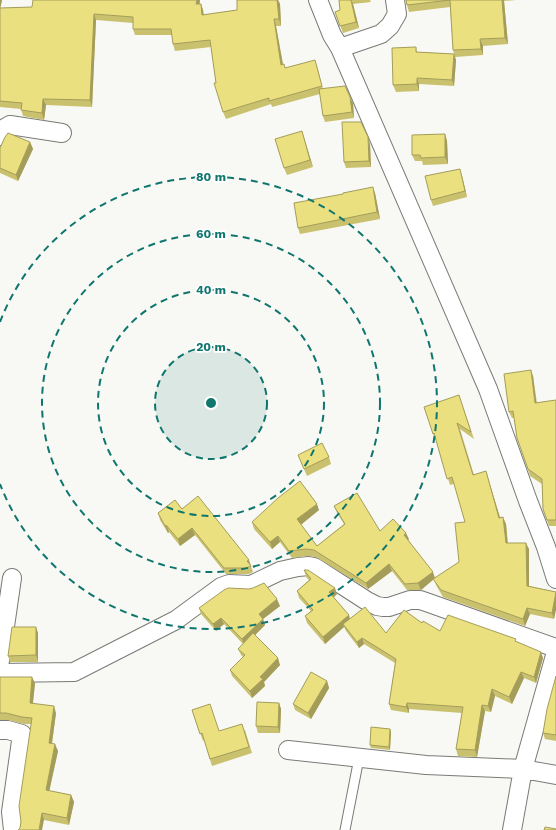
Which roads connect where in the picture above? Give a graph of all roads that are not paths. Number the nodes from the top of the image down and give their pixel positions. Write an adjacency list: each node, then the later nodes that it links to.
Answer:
1 (318, 0): 3 (street)
2 (395, 0): 3 (street)
3 (340, 48): 7 (street)
4 (62, 133): 5 (street)
5 (0, 136)
6 (12, 578): 10 (street)
7 (556, 579)
8 (556, 648): 11 (street)
9 (556, 652): 15 (street)
10 (0, 661)
11 (0, 673)
12 (0, 730): 17 (street)
13 (288, 750): 14 (street)
14 (359, 758): 15 (street); 18 (lane)
15 (523, 769): 16 (street); 19 (street)
16 (556, 775)
17 (13, 830)
18 (345, 830)
19 (512, 830)

